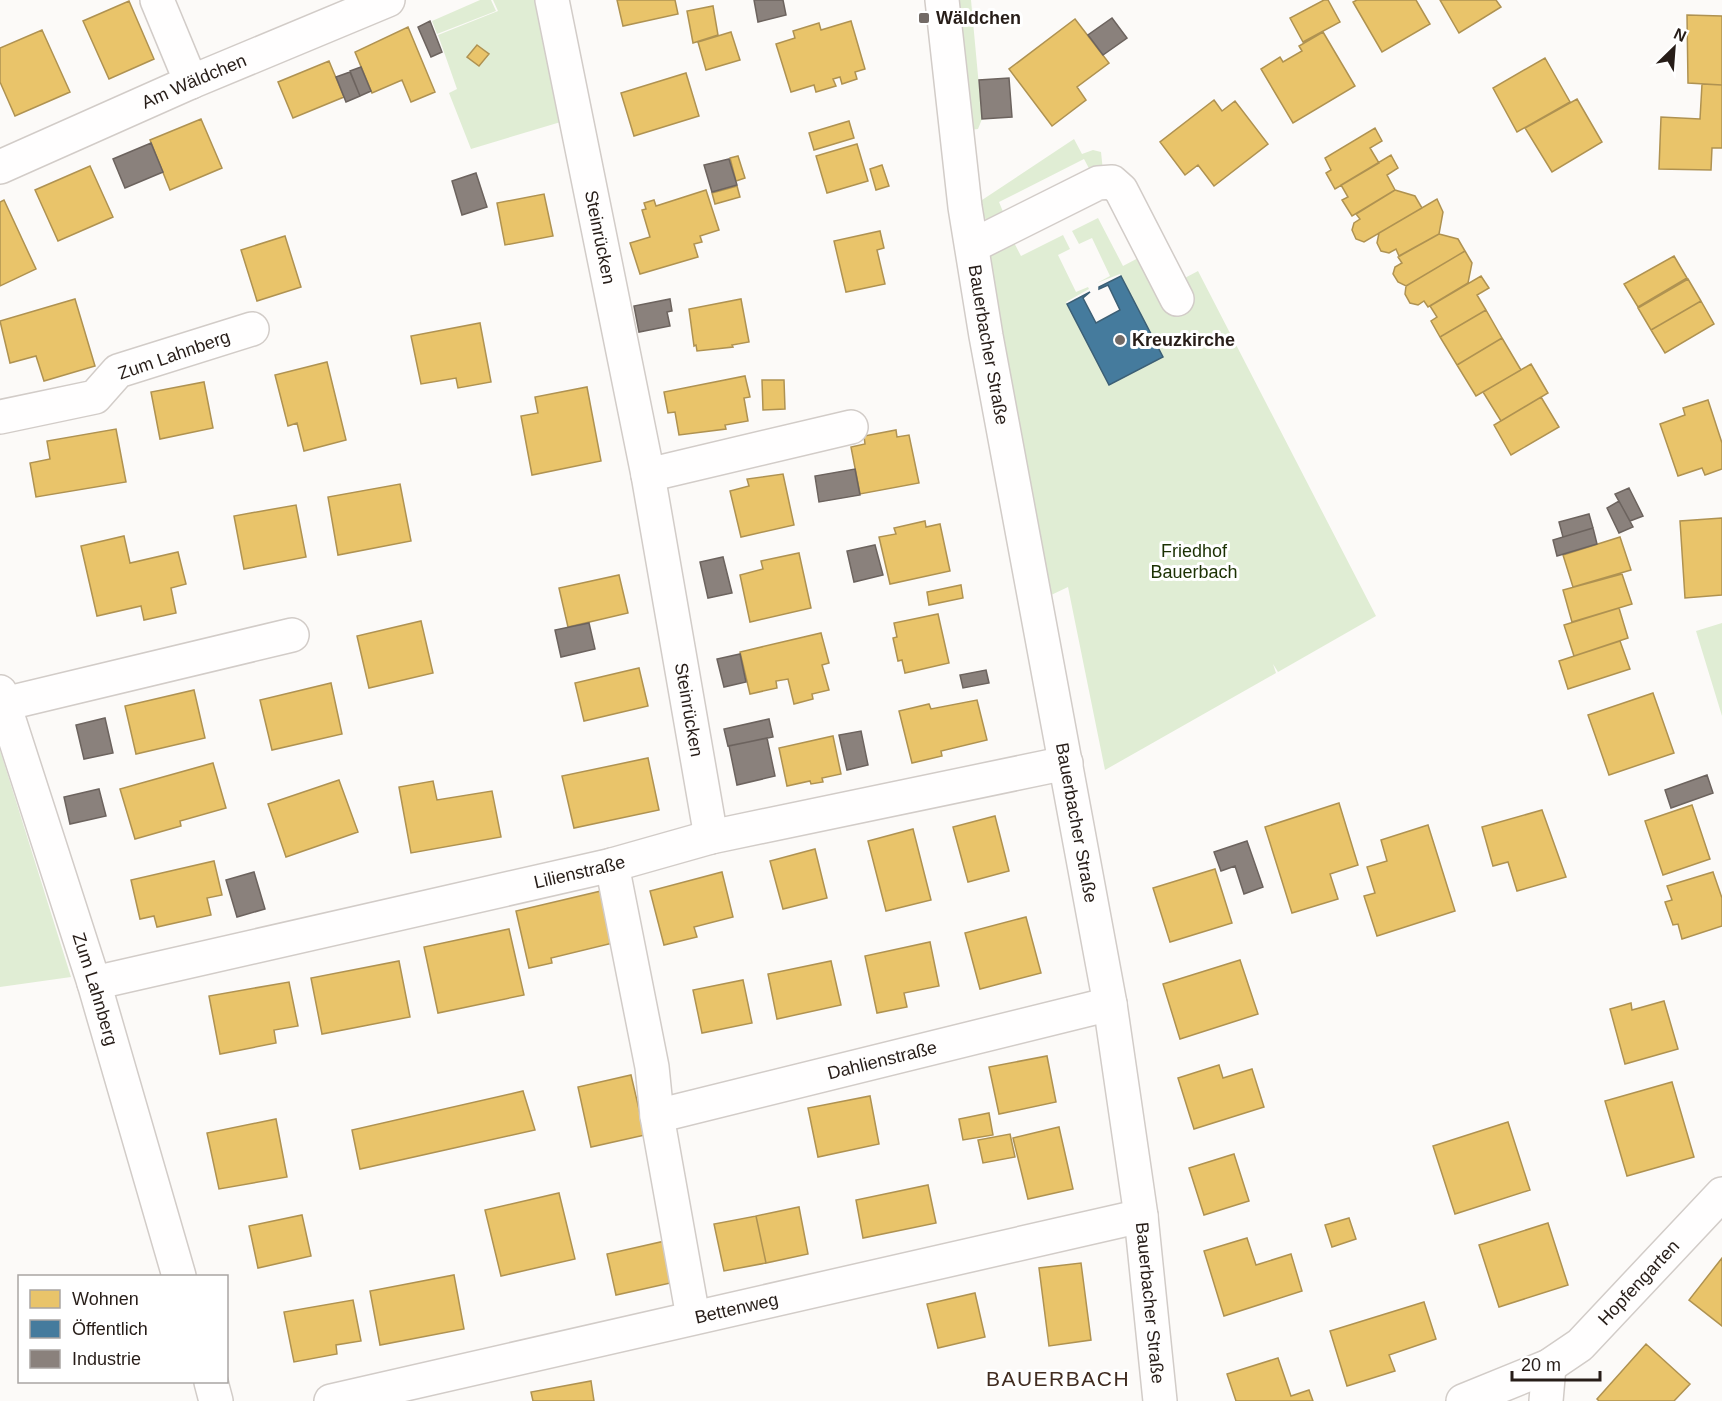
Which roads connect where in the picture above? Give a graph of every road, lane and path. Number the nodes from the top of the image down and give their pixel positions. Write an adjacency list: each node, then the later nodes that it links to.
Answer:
1 (157, 0): 5 (street)
2 (388, 0): 5 (street, Am Wäldchen)
3 (552, 0): 12 (street, Steinrücken)
4 (942, 0): 7 (street, Bauerbacher Straße)
5 (191, 82): 6 (street, Am Wäldchen)
6 (0, 167)
7 (972, 246): 8 (street, Bauerbacher Straße); 15 (street, Bauerbacher Straße)
8 (1177, 298)
9 (252, 329): 10 (street, Zum Lahnberg)
10 (0, 417)
11 (851, 427): 12 (street)
12 (648, 475): 16 (street, Steinrücken)
13 (292, 635): 14 (street, Zum Lahnberg)
14 (2, 698): 18 (street, Zum Lahnberg)
15 (1066, 763): 16 (street, Lilienstraße); 19 (street, Bauerbacher Straße)
16 (711, 837): 17 (street, Lilienstraße)
17 (612, 865): 18 (street, Lilienstraße); 20 (street)
18 (94, 983): 23 (street, Zum Lahnberg)
19 (1110, 1004): 20 (street, Dahlienstraße); 22 (street, Bauerbacher Straße)
20 (657, 1116): 24 (street)
21 (1722, 1194): 25 (street, Hopfengarten)
22 (1141, 1216): 24 (street, Bettenweg); 29 (street, Bauerbacher Straße)
23 (179, 1275)
24 (693, 1317): 28 (street, Bettenweg)
25 (1549, 1366): 30 (street, Hopfengarten); 31 (street)
26 (211, 1383): 27 (street)
27 (216, 1401)
28 (331, 1401)
29 (1160, 1401)
30 (1463, 1401)
31 (1546, 1401)

